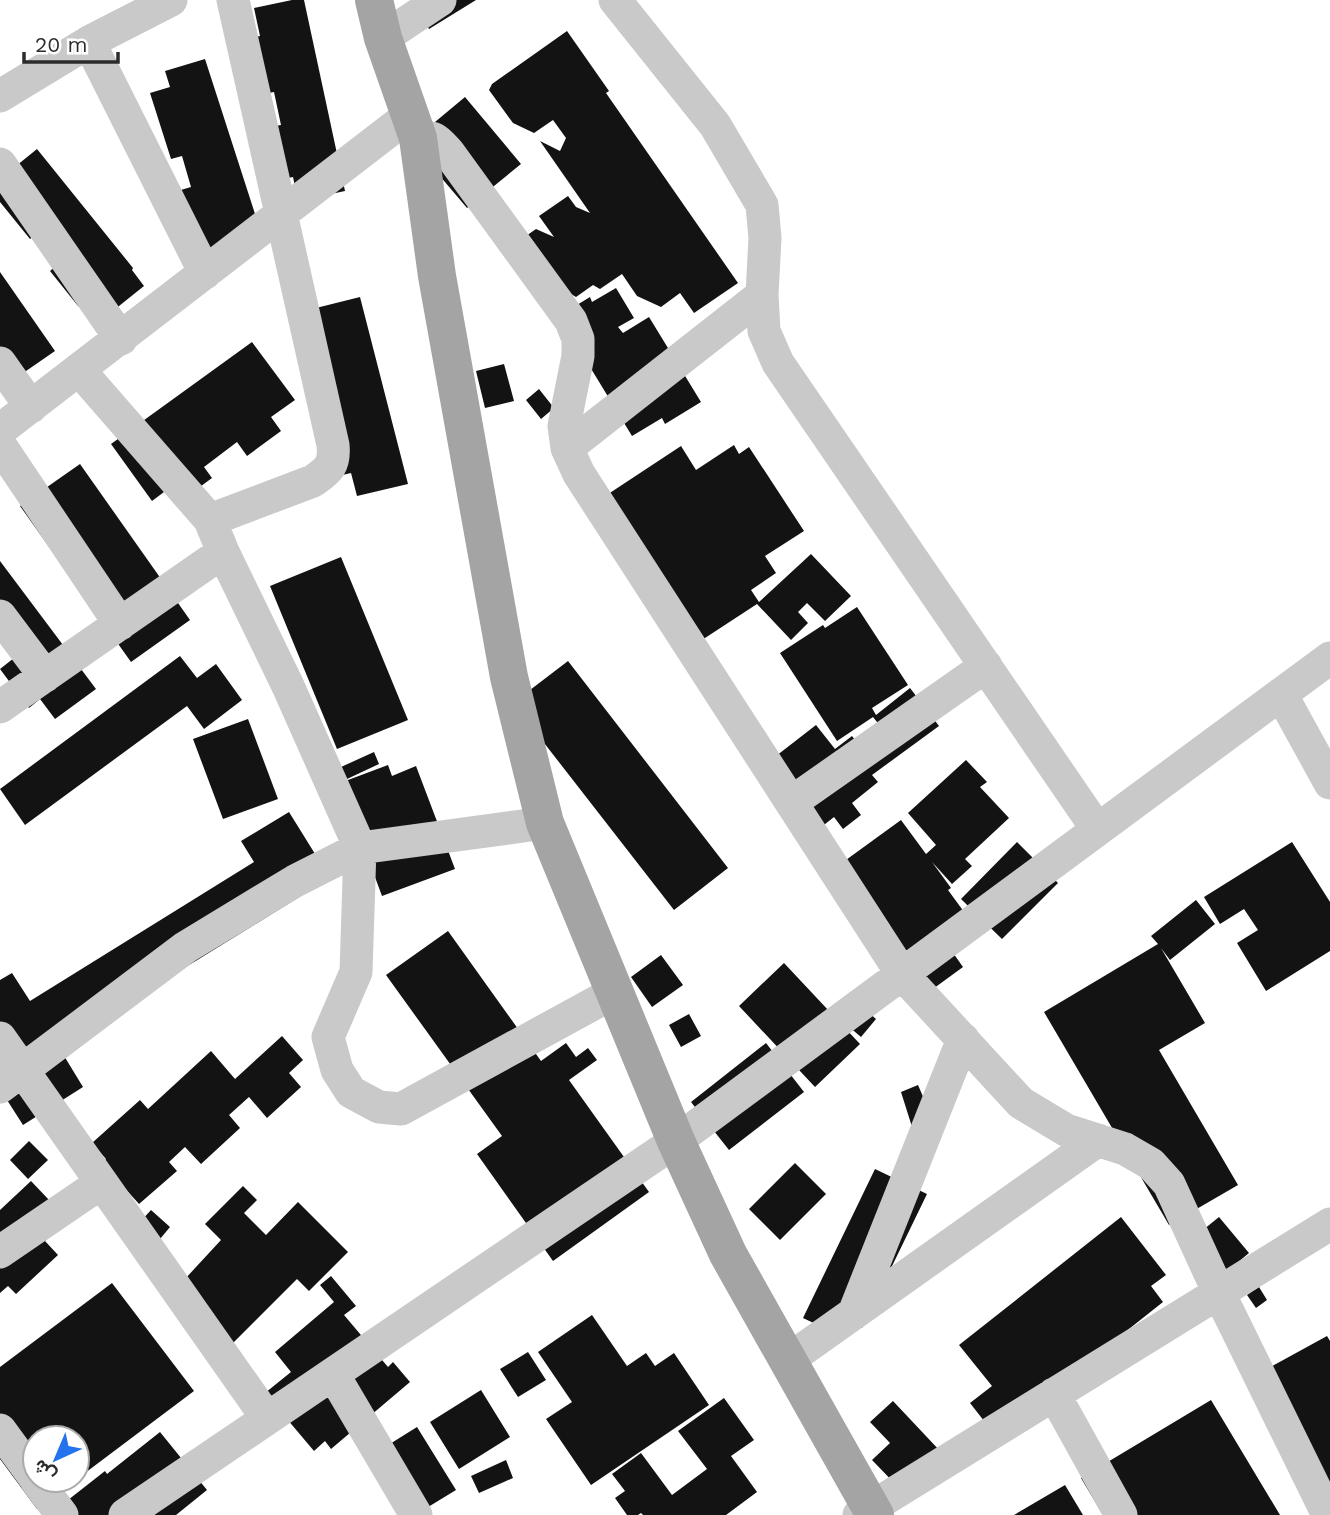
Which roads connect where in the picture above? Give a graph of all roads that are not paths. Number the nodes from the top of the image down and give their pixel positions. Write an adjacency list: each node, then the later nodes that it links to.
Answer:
1 (171, 0): 7 (street)
2 (233, 0): 11 (street)
3 (374, 0): 6 (main road)
4 (440, 0): 6 (street)
5 (615, 0): 13 (street)
6 (383, 38): 9 (main road)
7 (89, 42): 8 (street); 12 (street)
8 (0, 96)
9 (414, 126): 11 (street); 20 (street); 32 (main road)
10 (0, 164): 14 (street)
11 (281, 214): 12 (street); 21 (street)
12 (205, 273): 14 (street)
13 (762, 295): 20 (street); 26 (street)
14 (121, 339): 16 (street)
15 (0, 363): 17 (street)
16 (80, 370): 17 (street); 21 (street)
17 (31, 407): 18 (street)
18 (0, 430)
19 (0, 445): 24 (street)
20 (567, 448): 31 (street)
21 (210, 520): 22 (street)
22 (223, 552): 24 (street); 34 (street)
23 (0, 616): 27 (street)
24 (120, 624): 27 (street)
25 (1330, 657): 28 (street)
26 (986, 666): 31 (street); 33 (street)
27 (44, 676): 29 (street)
28 (1281, 694): 30 (street); 33 (street)
29 (0, 707)
30 (1330, 783)
31 (792, 802): 35 (street)
32 (545, 823): 34 (street); 36 (main road)
33 (1097, 829): 35 (street)
34 (360, 848): 36 (street); 39 (street)
35 (902, 974): 38 (street); 41 (street)
36 (615, 992): 41 (main road)
37 (0, 1038): 39 (street)
38 (963, 1039): 40 (street); 46 (street)
39 (12, 1079): 42 (street)
40 (1098, 1140): 45 (street); 46 (street)
41 (676, 1141): 47 (main road); 48 (street)
42 (101, 1183): 44 (street); 50 (street)
43 (1330, 1224): 45 (street)
44 (0, 1252)
45 (1218, 1291): 49 (street); 59 (street)
46 (854, 1313): 47 (street)
47 (788, 1360): 54 (main road)
48 (333, 1374): 50 (street); 57 (street)
49 (1054, 1394): 54 (street); 58 (street)
50 (267, 1418): 56 (street)
51 (0, 1430): 52 (street)
52 (21, 1459)
53 (47, 1494): 55 (street)
54 (868, 1513)
55 (62, 1515)
56 (125, 1515)
57 (416, 1515)
58 (1121, 1515)
59 (1328, 1515)

